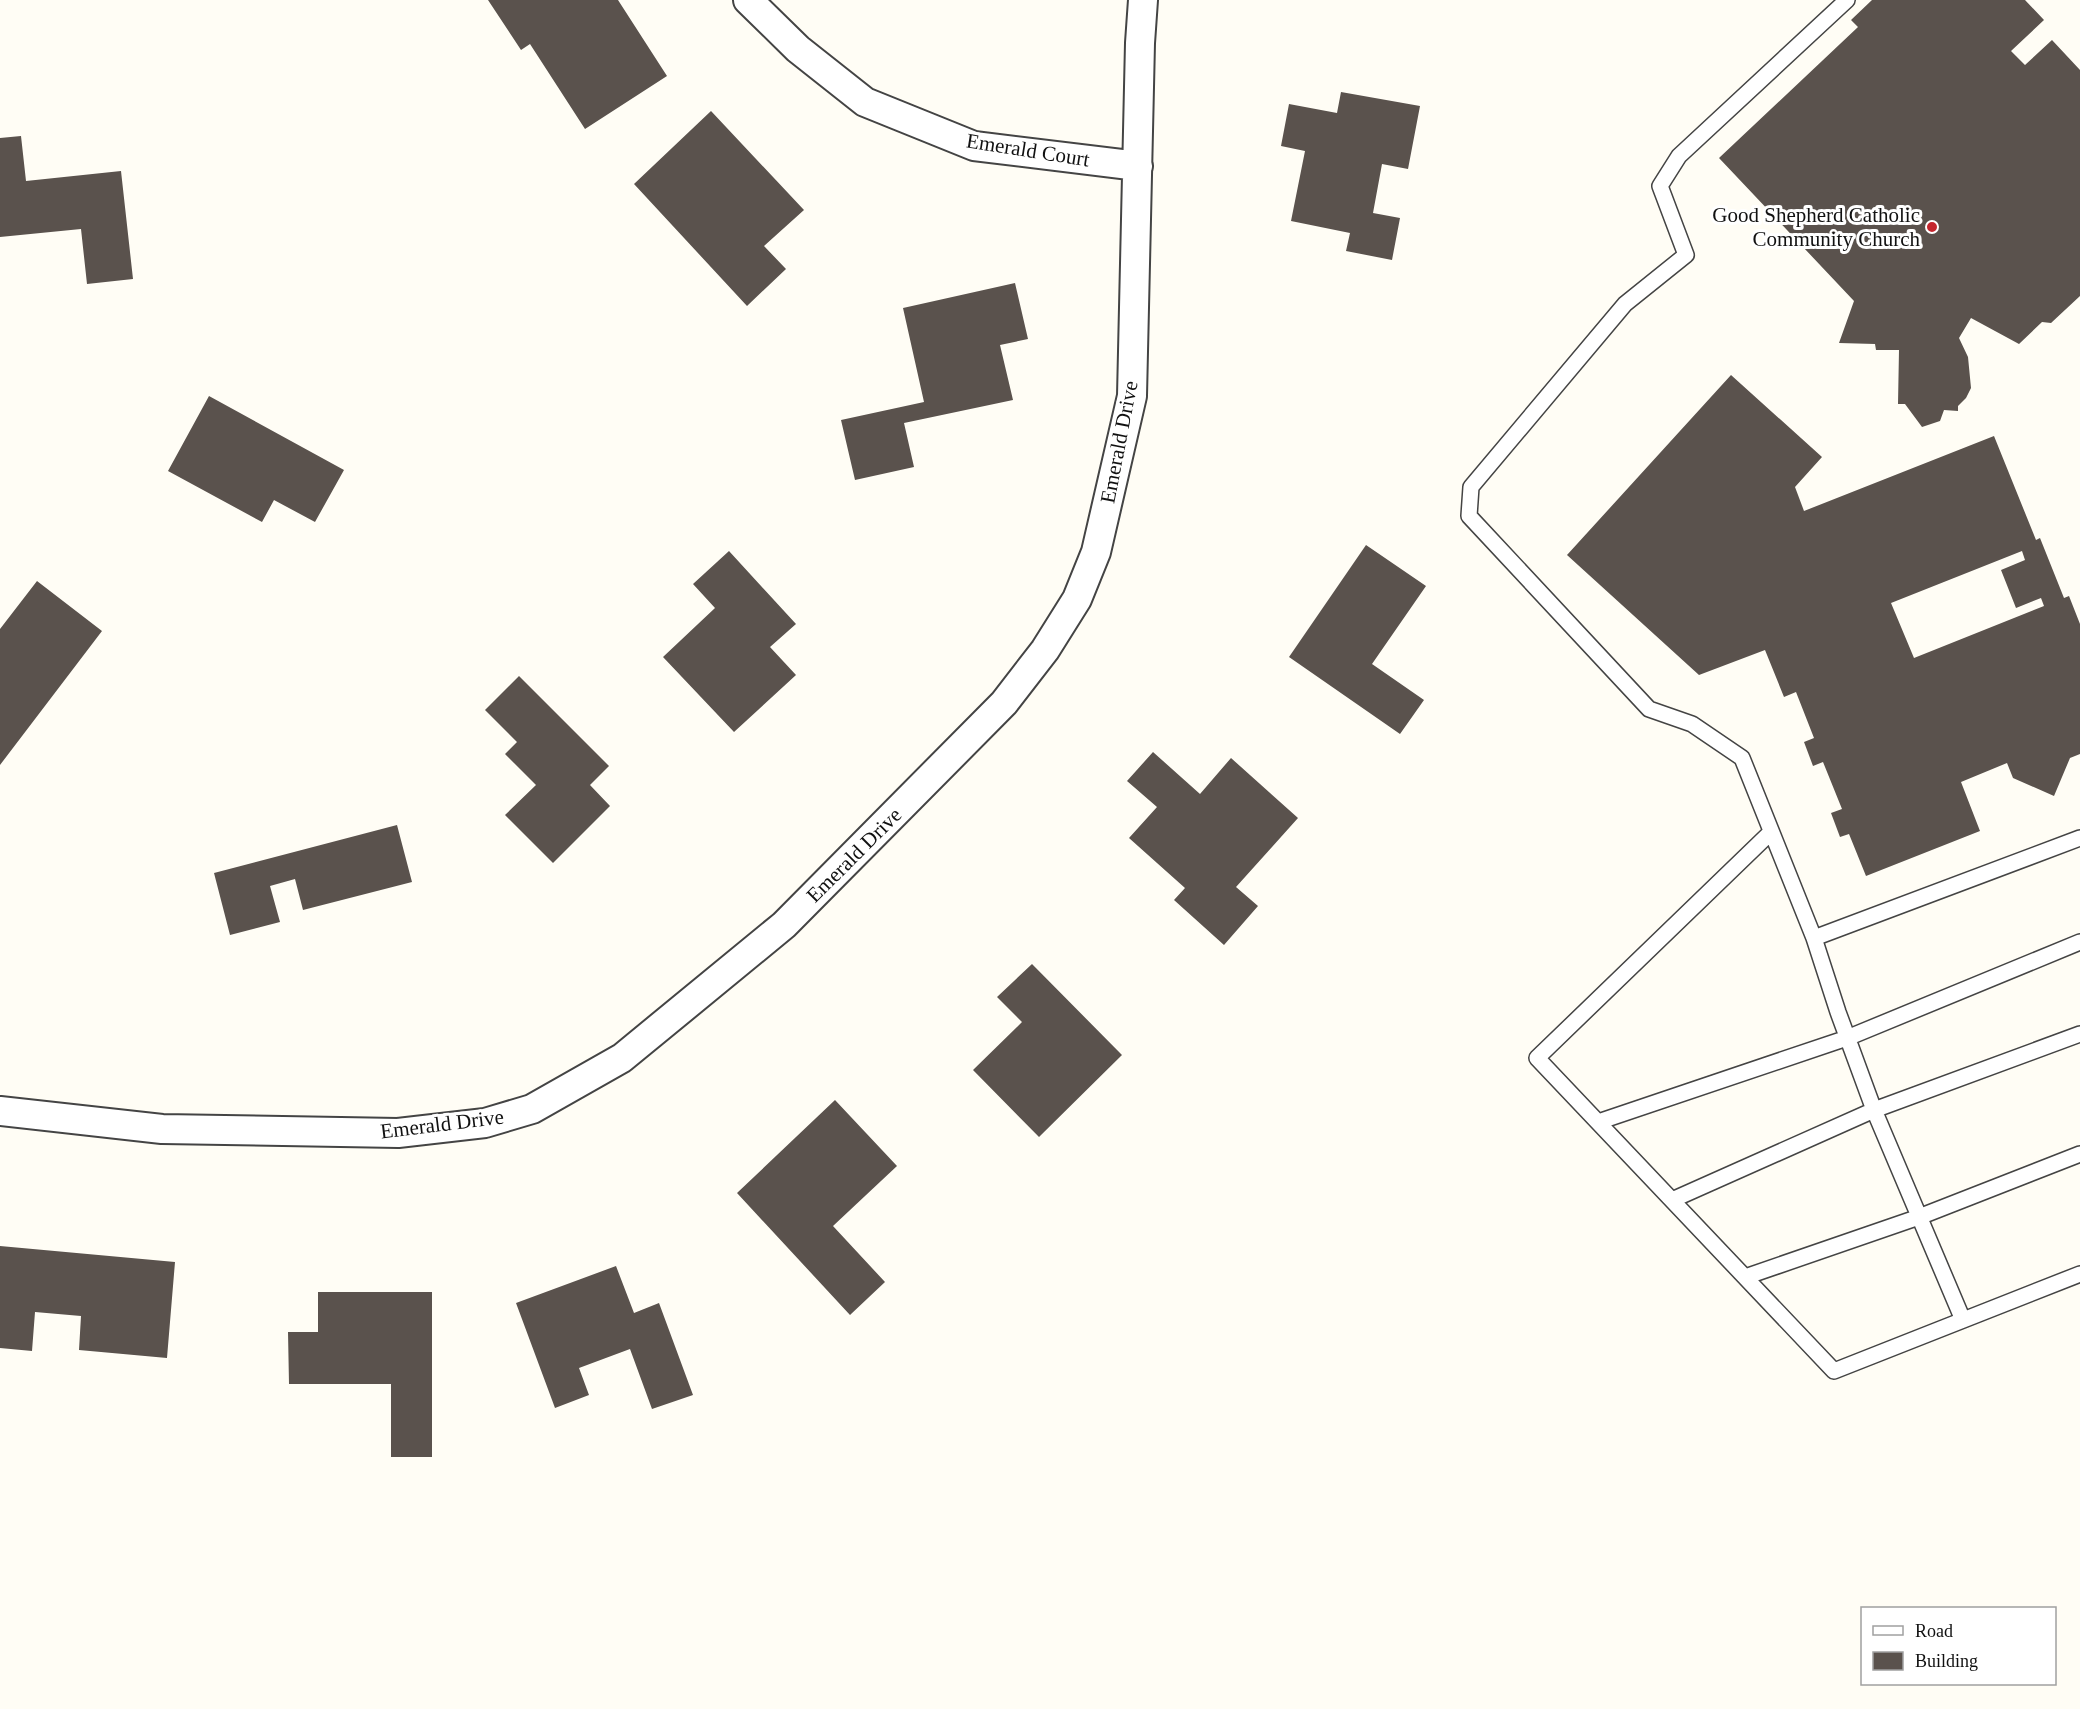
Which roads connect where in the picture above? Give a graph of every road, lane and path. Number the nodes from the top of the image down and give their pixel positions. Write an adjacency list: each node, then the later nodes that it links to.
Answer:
1 (748, 0): 4 (street, Emerald Court)
2 (1143, 0): 4 (street, Emerald Drive)
3 (1847, 0): 5 (lane)
4 (1138, 166): 12 (street, Emerald Drive)
5 (1772, 832): 7 (lane); 13 (lane)
6 (2080, 838): 7 (lane)
7 (1814, 938): 10 (lane)
8 (2080, 942): 10 (lane)
9 (2080, 1034): 11 (lane)
10 (1847, 1038): 11 (lane); 13 (lane)
11 (1874, 1110): 15 (lane); 16 (lane)
12 (0, 1111)
13 (1598, 1122): 15 (lane)
14 (2080, 1154): 16 (lane)
15 (1672, 1200): 18 (lane)
16 (1919, 1217): 18 (lane); 19 (lane)
17 (2080, 1274): 19 (lane)
18 (1745, 1277): 19 (lane)
19 (1963, 1320)

